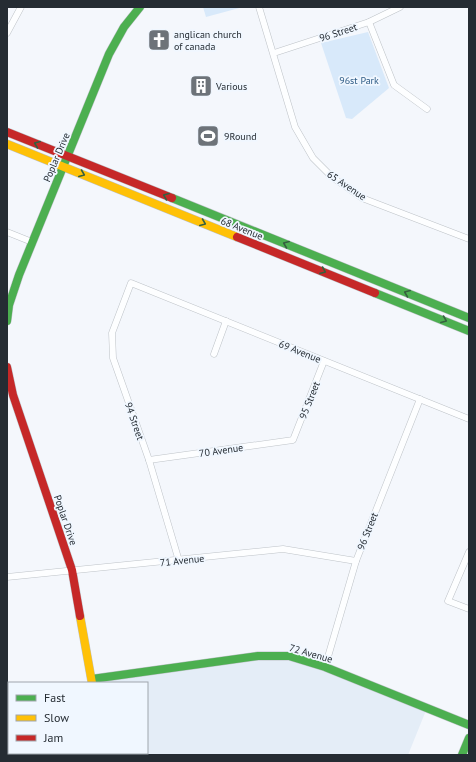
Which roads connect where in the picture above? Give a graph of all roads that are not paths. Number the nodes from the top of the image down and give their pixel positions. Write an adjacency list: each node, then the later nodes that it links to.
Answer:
1 (21, 7): 6 (street)
2 (140, 7): 11 (street, Poplar Drive)
3 (259, 7): 7 (street, 65 Avenue)
4 (400, 7): 5 (street, 96 Street)
5 (369, 22): 7 (street, 96 Street); 8 (street)
6 (7, 33)
7 (274, 53): 14 (street, 65 Avenue)
8 (427, 109)
9 (7, 132): 11 (street, 68 Avenue, one-way to 9)
10 (7, 144): 12 (street, 68 Avenue)
11 (67, 156): 12 (street, Poplar Drive); 17 (street, 68 Avenue, one-way to 11)
12 (63, 166): 15 (street, Poplar Drive); 20 (street, 68 Avenue, one-way to 20)
13 (7, 232): 15 (street)
14 (469, 239)
15 (32, 242): 18 (street, Poplar Drive)
16 (131, 283): 19 (street, 69 Avenue); 27 (street, 94 Street)
17 (469, 318)
18 (7, 321)
19 (226, 322): 21 (street); 22 (street, 69 Avenue)
20 (469, 330)
21 (214, 354)
22 (324, 360): 24 (street, 69 Avenue); 26 (street, 95 Street)
23 (7, 367): 31 (street, Poplar Drive)
24 (420, 399): 25 (street, 69 Avenue); 30 (street, 96 Street)
25 (469, 419)
26 (293, 440): 27 (street, 70 Avenue)
27 (149, 460): 29 (street, 94 Street)
28 (469, 552): 33 (street)
29 (179, 561): 30 (street, 71 Avenue); 31 (street, 71 Avenue)
30 (356, 561): 34 (street, 96 Street)
31 (72, 570): 32 (street, 71 Avenue); 35 (street, Poplar Drive)
32 (7, 577)
33 (469, 609)
34 (325, 666): 35 (street, 72 Avenue); 36 (street, 72 Avenue)
35 (92, 681)
36 (469, 725)
37 (469, 738): 38 (street)
38 (462, 755)

